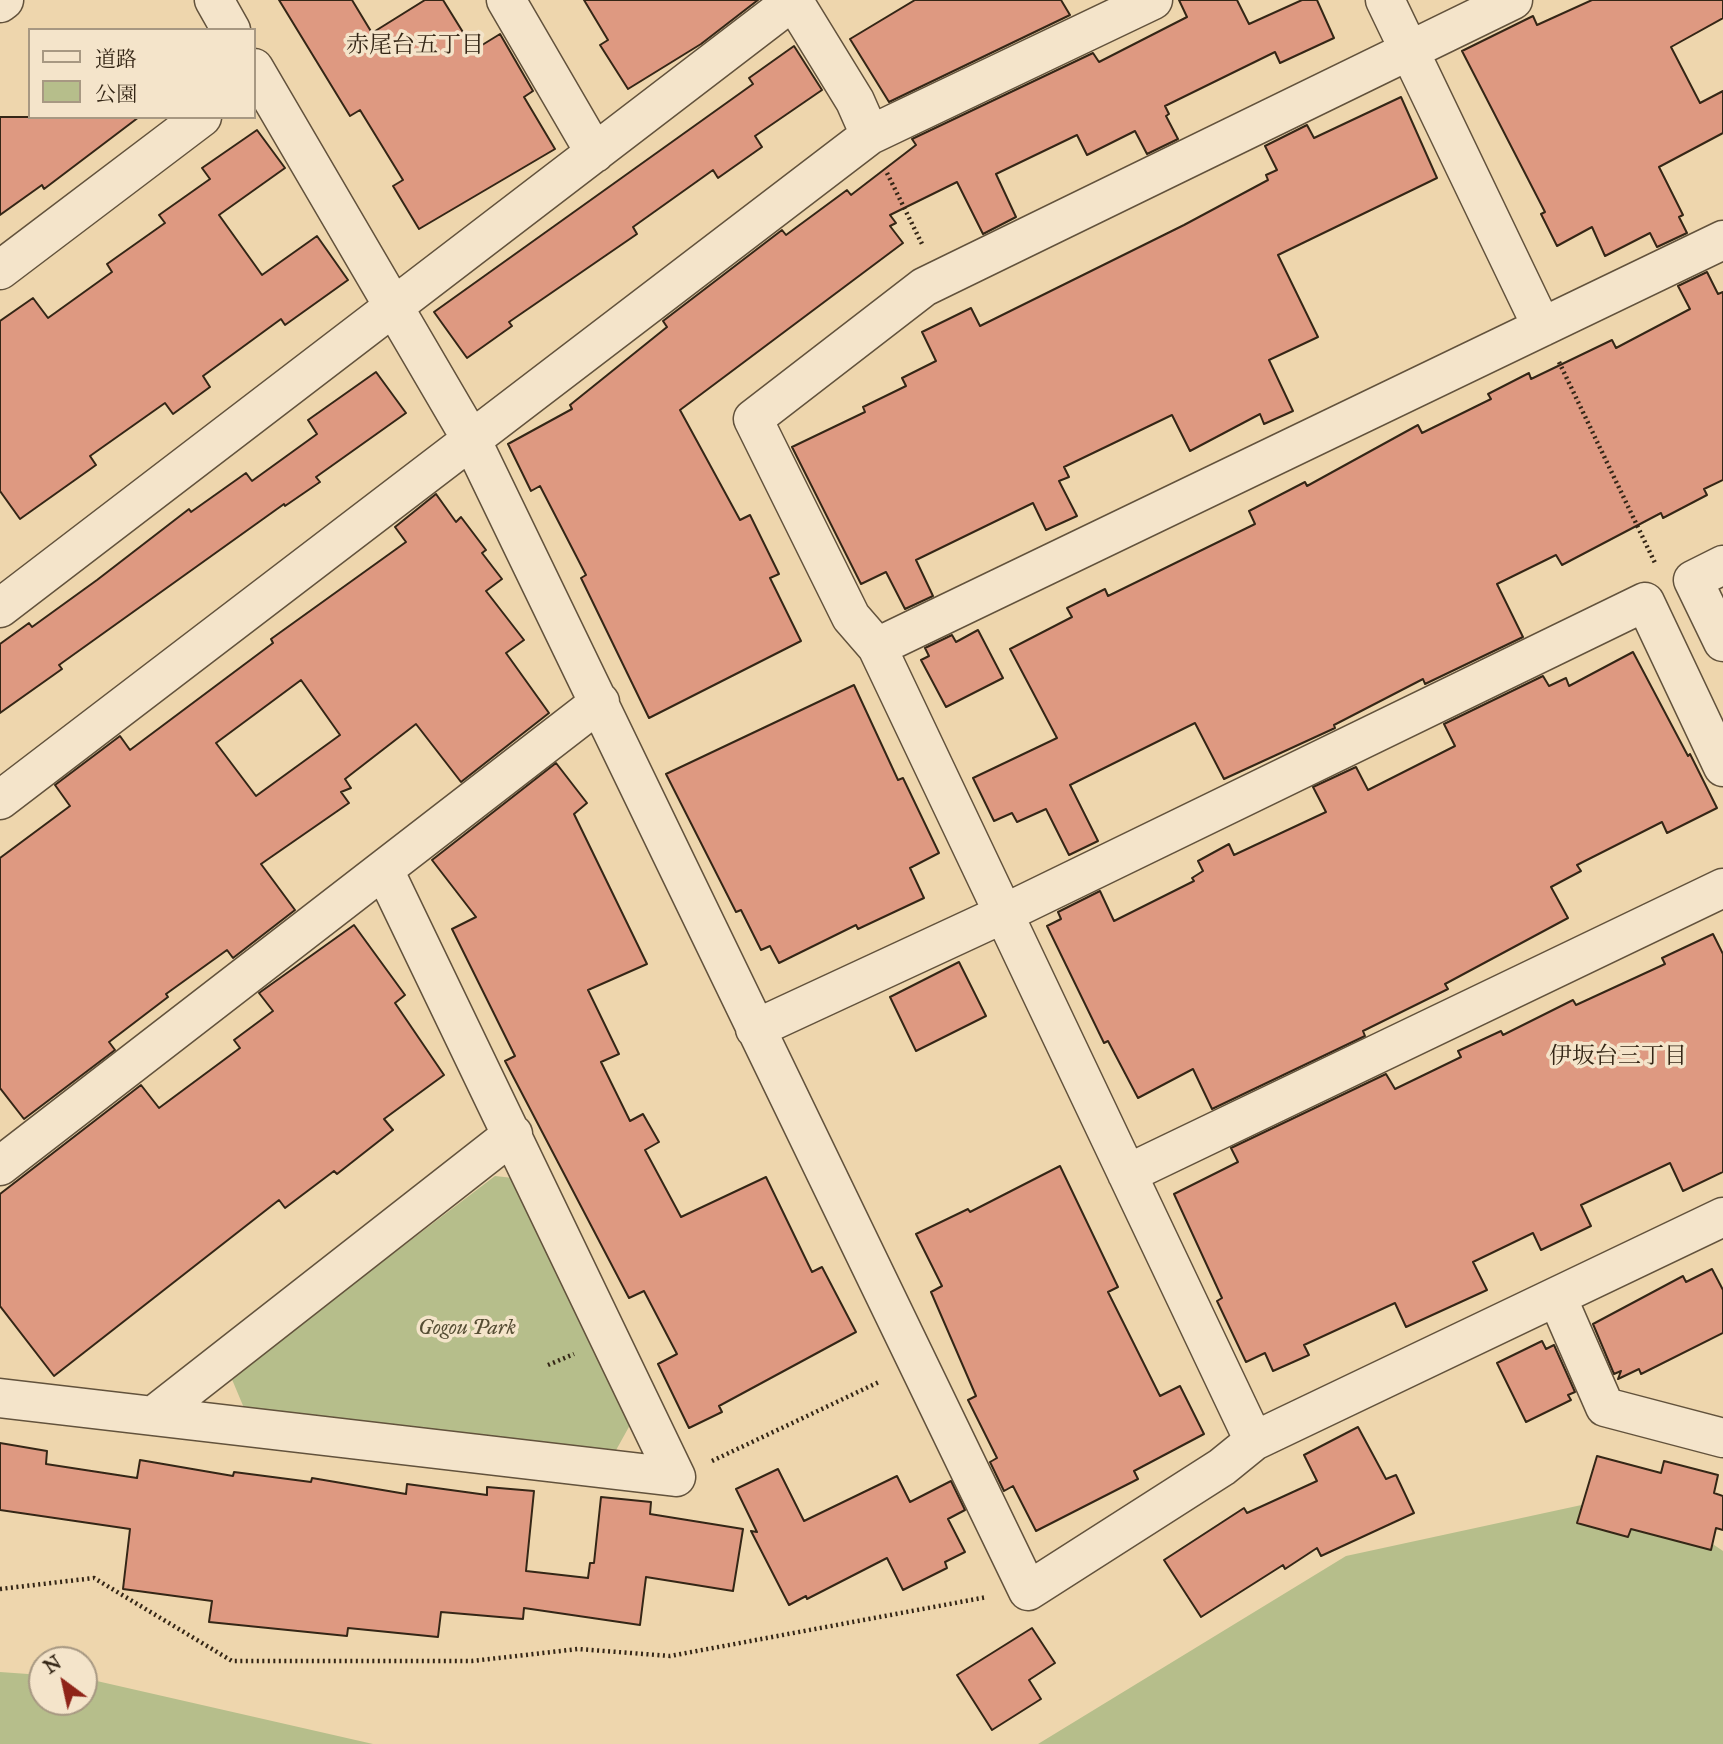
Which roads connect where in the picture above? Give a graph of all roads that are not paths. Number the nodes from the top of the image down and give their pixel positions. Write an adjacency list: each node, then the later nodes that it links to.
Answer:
1 (214, 0): 8 (street)
2 (506, 0): 13 (street)
3 (793, 0): 12 (street); 13 (street)
4 (1153, 0): 7 (street)
5 (1385, 0): 9 (street)
6 (1513, 0): 9 (street)
7 (1103, 10): 12 (street)
8 (230, 28)
9 (1410, 49): 17 (street); 22 (street)
10 (256, 76): 16 (street)
11 (199, 119): 15 (street)
12 (870, 135): 18 (street)
13 (595, 153): 16 (street)
14 (1723, 240): 17 (street)
15 (0, 270)
16 (395, 307): 18 (street); 20 (street)
17 (1542, 327): 22 (street)
18 (471, 439): 23 (street); 25 (street)
19 (1723, 565): 21 (street)
20 (0, 608)
21 (1723, 642)
22 (877, 647): 28 (street)
23 (600, 702): 26 (street); 29 (street)
24 (1723, 767): 28 (street)
25 (0, 800)
26 (384, 870): 30 (street); 31 (street)
27 (1723, 888): 32 (street)
28 (1003, 914): 29 (street); 32 (street)
29 (755, 1029): 38 (street)
30 (513, 1134): 36 (street); 36 (street)
31 (0, 1166)
32 (1127, 1174): 38 (street)
33 (1723, 1216): 34 (street)
34 (1557, 1297): 37 (street); 38 (street)
35 (0, 1398): 36 (street)
36 (153, 1416)
37 (1723, 1438)
38 (1254, 1441)

